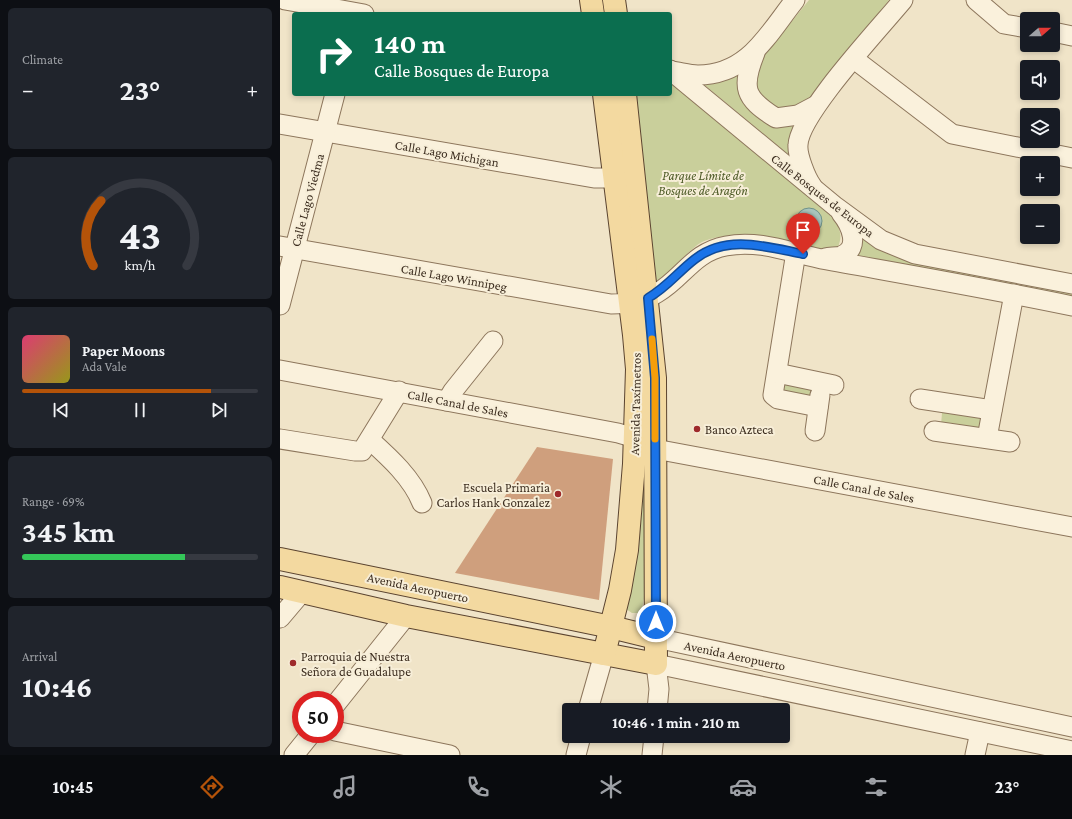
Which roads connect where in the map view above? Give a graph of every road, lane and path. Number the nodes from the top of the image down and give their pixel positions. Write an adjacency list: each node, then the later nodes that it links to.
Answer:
1 (285, 0): 7 (street)
2 (591, 0): 8 (main road)
3 (614, 0): 9 (main road)
4 (903, 0): 14 (street)
5 (976, 0): 10 (street)
6 (786, 3): 13 (street)
7 (358, 10)
8 (593, 12)
9 (616, 12)
10 (1020, 27)
11 (1060, 33): 12 (street)
12 (1072, 36)
13 (755, 52): 15 (street); 20 (street)
14 (854, 59): 20 (street); 23 (street)
15 (672, 70)
16 (672, 71): 25 (street, Calle Bosques de Europa)
17 (335, 96): 22 (street, Calle Lago Viedma)
18 (604, 96): 24 (main road, Avenida Taxímetros)
19 (625, 96): 32 (main road, Avenida Taxímetros)
20 (815, 106): 25 (street)
21 (280, 124): 22 (street, Calle Lago Michigan)
22 (326, 132): 24 (street, Calle Lago Michigan); 27 (street, Calle Lago Viedma)
23 (1072, 158)
24 (614, 178): 32 (main road, Avenida Taxímetros)
25 (816, 191): 26 (street, Calle Bosques de Europa)
26 (836, 207): 29 (street); 30 (street, Calle Bosques de Europa)
27 (287, 247): 32 (street, Calle Lago Winnipeg); 33 (street, Calle Lago Viedma)
28 (796, 252): 29 (street); 32 (street); 37 (street)
29 (821, 259): 31 (street)
30 (1072, 284)
31 (1014, 294): 34 (street); 41 (street)
32 (638, 301): 43 (main road, Avenida Taxímetros); 48 (main road, Avenida Taxímetros)
33 (280, 305)
34 (1072, 306)
35 (493, 341): 39 (street)
36 (280, 370): 38 (street, Calle Canal de Sales)
37 (777, 373): 40 (street); 40 (street)
38 (399, 392): 39 (street, Calle Canal de Sales); 47 (street)
39 (447, 401): 43 (street, Calle Canal de Sales)
40 (818, 407): 42 (street)
41 (992, 410): 44 (street); 44 (street)
42 (815, 431)
43 (635, 438): 56 (main road, Avenida Taxímetros)
44 (987, 438): 46 (street)
45 (280, 439): 47 (street)
46 (1010, 442)
47 (366, 445): 49 (street)
48 (656, 449): 50 (street, Calle Canal de Sales); 57 (main road, Avenida Taxímetros)
49 (422, 503)
50 (1072, 527)
51 (280, 558): 56 (main road, Avenida Aeropuerto)
52 (280, 587): 53 (main road, Avenida Aeropuerto)
53 (302, 592): 54 (main road, Avenida Aeropuerto); 55 (street)
54 (406, 616): 58 (main road, Avenida Aeropuerto); 60 (street)
55 (280, 618)
56 (611, 627): 57 (main road, Avenida Aeropuerto); 58 (main road, Avenida Taxímetros)
57 (656, 638): 59 (main road, Avenida Taxímetros); 63 (street, Avenida Aeropuerto)
58 (604, 654): 59 (main road, Avenida Aeropuerto); 61 (street, Avenida Taxímetros)
59 (656, 664): 62 (street, Avenida Taxímetros); 64 (street, Avenida Aeropuerto)
60 (344, 694)
61 (590, 703)
62 (658, 703)
63 (1072, 727)
64 (980, 732): 69 (street, Avenida Aeropuerto); 74 (street)
65 (344, 733): 71 (street)
66 (304, 743): 70 (street)
67 (579, 743): 72 (street)
68 (653, 743): 73 (street)
69 (1072, 751)
70 (294, 755)
71 (450, 755)
72 (576, 755)
73 (652, 755)
74 (975, 755)

